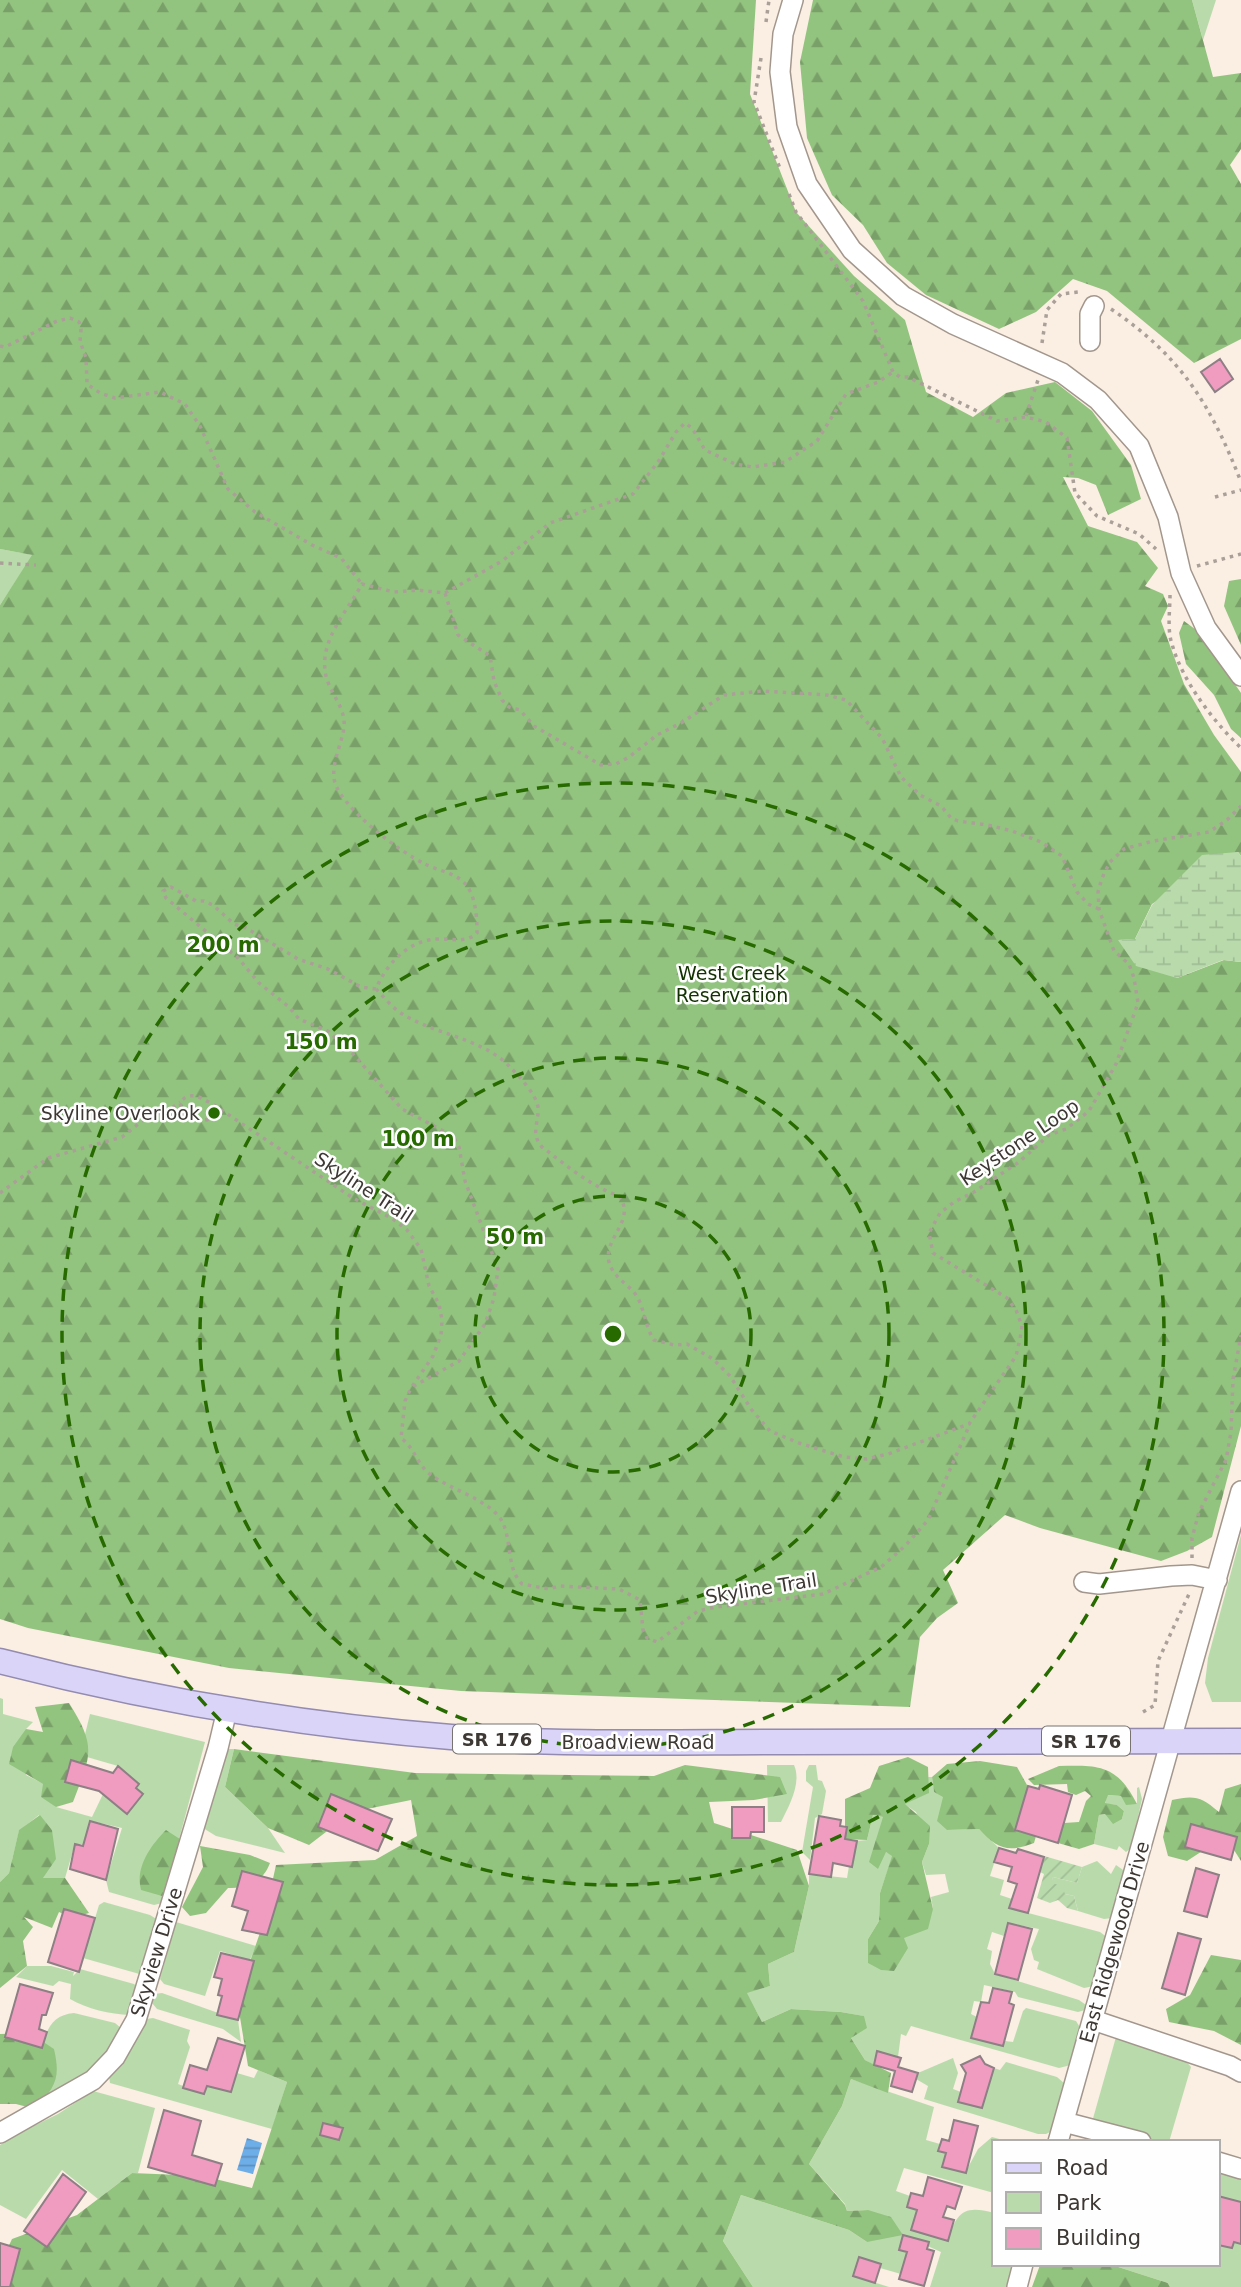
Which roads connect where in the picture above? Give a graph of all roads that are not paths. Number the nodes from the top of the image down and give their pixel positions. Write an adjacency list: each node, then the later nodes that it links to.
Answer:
1 (793, 0): 4 (street)
2 (1096, 303): 3 (street)
3 (1090, 341)
4 (1241, 676)
5 (1241, 1490): 6 (street, East Ridgewood Drive)
6 (1217, 1580): 7 (street); 11 (street, East Ridgewood Drive)
7 (1084, 1582)
8 (0, 1661): 9 (main road, Broadview Road / SR 176)
9 (227, 1710): 11 (main road, Broadview Road / SR 176); 15 (street, Skyview Drive)
10 (1241, 1741): 11 (main road, Broadview Road / SR 176)
11 (1172, 1742): 12 (street, East Ridgewood Drive)
12 (1093, 2021): 13 (street); 14 (street, East Ridgewood Drive)
13 (1241, 2072)
14 (1064, 2122): 16 (street, East Ridgewood Drive); 17 (street)
15 (0, 2133)
16 (1059, 2140)
17 (1133, 2140)
18 (1220, 2163): 19 (street)
19 (1241, 2169)
20 (1022, 2266): 21 (street)
21 (1017, 2287)

